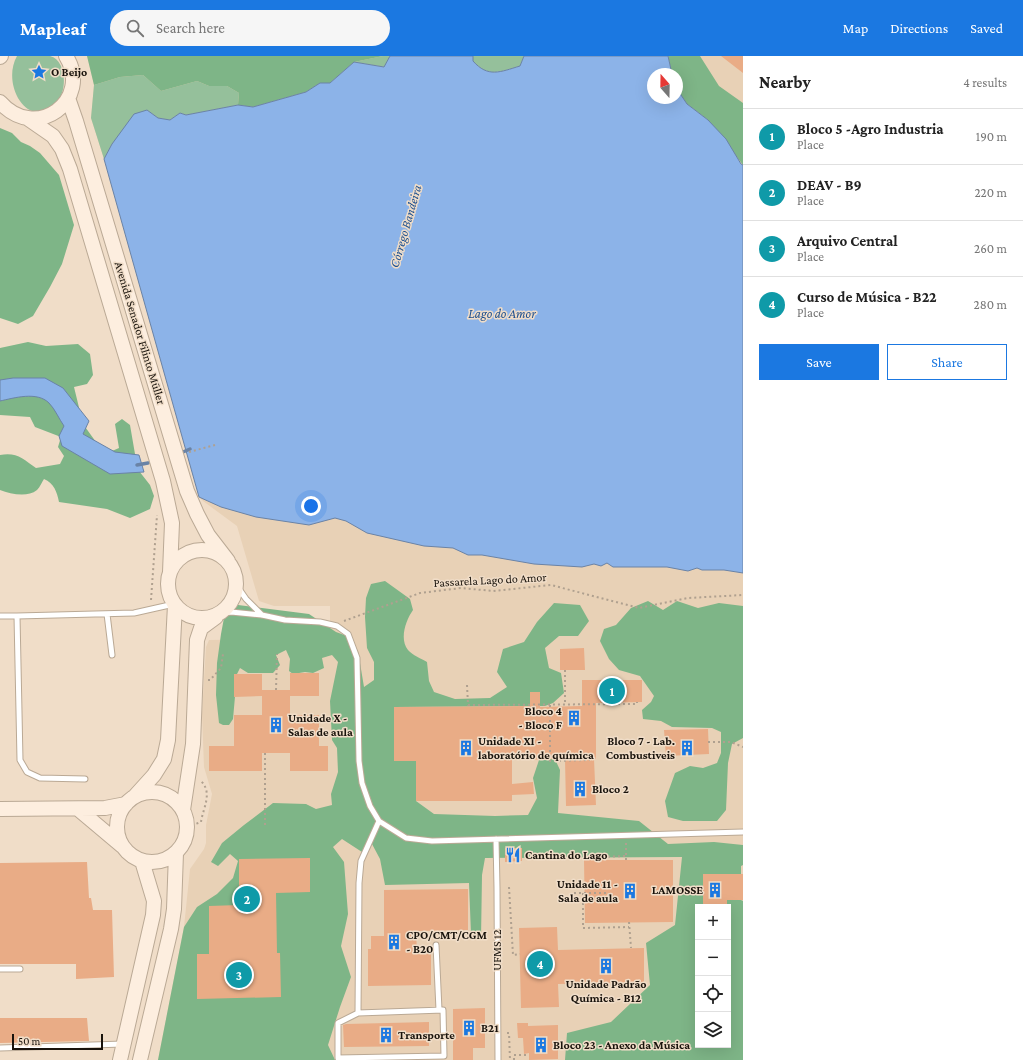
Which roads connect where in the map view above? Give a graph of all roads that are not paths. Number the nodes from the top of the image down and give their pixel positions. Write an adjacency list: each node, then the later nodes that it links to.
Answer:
1 (66, 56): 2 (main road)
2 (68, 98): 4 (main road); 5 (main road, Avenida Senador Filinto Müller)
3 (0, 102): 4 (main road, Avenida Senador Filinto Müller)
4 (27, 118): 6 (main road, Avenida Senador Filinto Müller)
5 (228, 561): 6 (main road); 7 (main road)
6 (170, 572): 8 (main road)
7 (237, 586): 10 (main road); 11 (lane)
8 (174, 604): 9 (lane); 10 (main road); 16 (main road)
9 (107, 614): 13 (lane); 14 (lane)
10 (221, 614): 11 (lane); 19 (main road)
11 (262, 615): 20 (lane)
12 (0, 616): 13 (lane)
13 (17, 616): 15 (lane)
14 (112, 655)
15 (85, 779)
16 (130, 800): 18 (main road); 19 (main road); 23 (main road)
17 (0, 809): 18 (main road)
18 (78, 809): 23 (main road)
19 (183, 810): 24 (main road)
20 (379, 821): 22 (lane); 30 (lane)
21 (743, 832): 22 (lane)
22 (496, 839): 35 (lane, UFMS 12)
23 (123, 847): 25 (main road)
24 (176, 853): 25 (main road); 34 (main road)
25 (142, 861): 31 (main road)
26 (436, 945): 29 (lane)
27 (0, 969): 28 (lane)
28 (20, 969)
29 (438, 1010): 30 (lane); 30 (lane)
30 (358, 1013)
31 (123, 1044): 32 (lane); 33 (main road)
32 (0, 1048)
33 (120, 1060)
34 (140, 1060)
35 (498, 1060)

